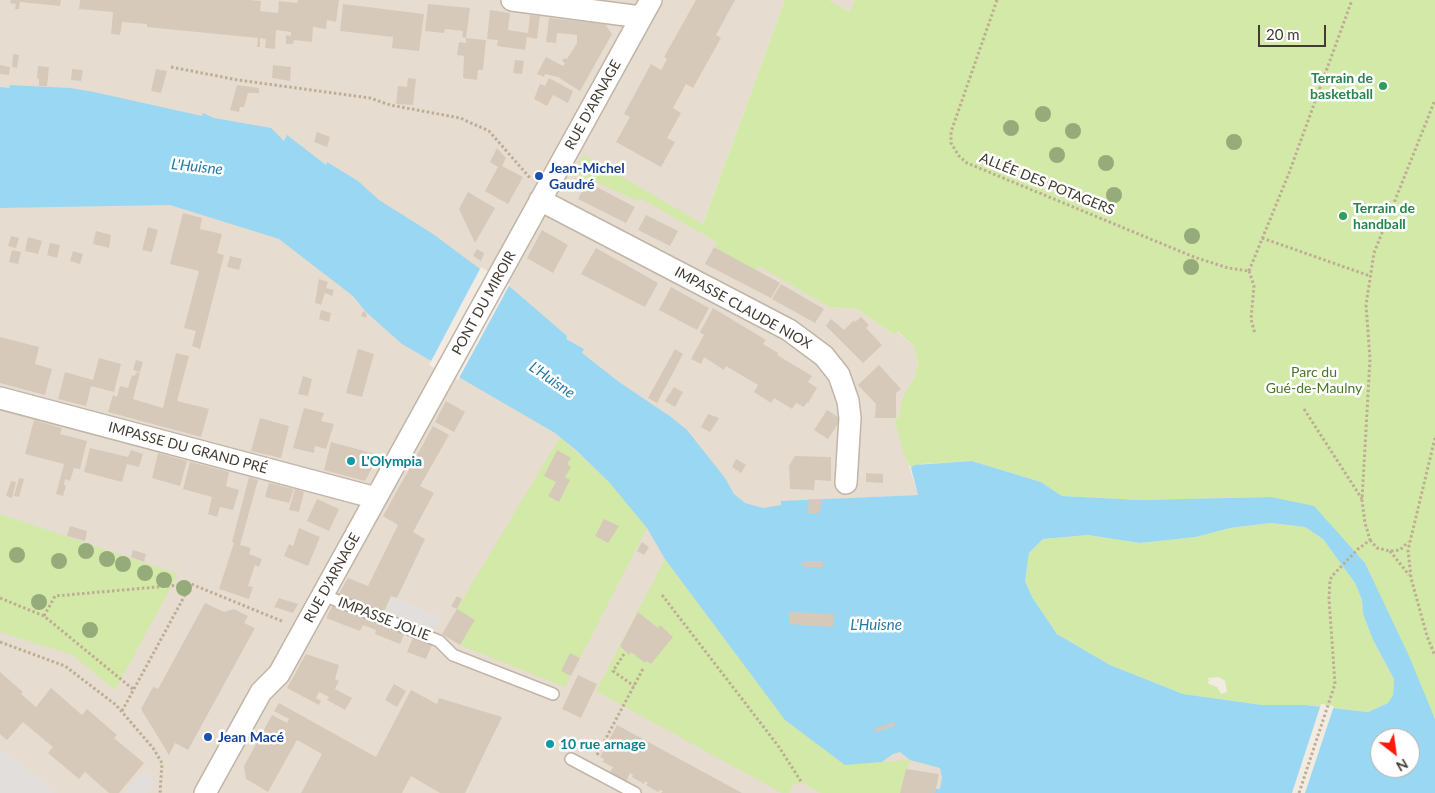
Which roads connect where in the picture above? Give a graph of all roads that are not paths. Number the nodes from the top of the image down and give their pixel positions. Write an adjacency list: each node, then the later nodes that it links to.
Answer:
1 (512, 0): 2 (street)
2 (646, 8): 3 (street, RUE D'ARNAGE)
3 (540, 201): 4 (street, PONT DU MIROIR); 6 (street, IMPASSE CLAUDE NIOX)
4 (432, 395): 7 (street, RUE D'ARNAGE)
5 (0, 398): 7 (street, IMPASSE DU GRAND PRÉ)
6 (846, 483)
7 (376, 498): 8 (street, RUE D'ARNAGE)
8 (323, 595): 9 (lane, IMPASSE JOLIE); 11 (street, RUE D'ARNAGE)
9 (553, 694)
10 (571, 759): 14 (lane)
11 (223, 760): 12 (street, RUE D'ARNAGE); 13 (street, RUE D'ARNAGE)
12 (206, 793)
13 (218, 793)
14 (635, 793)

